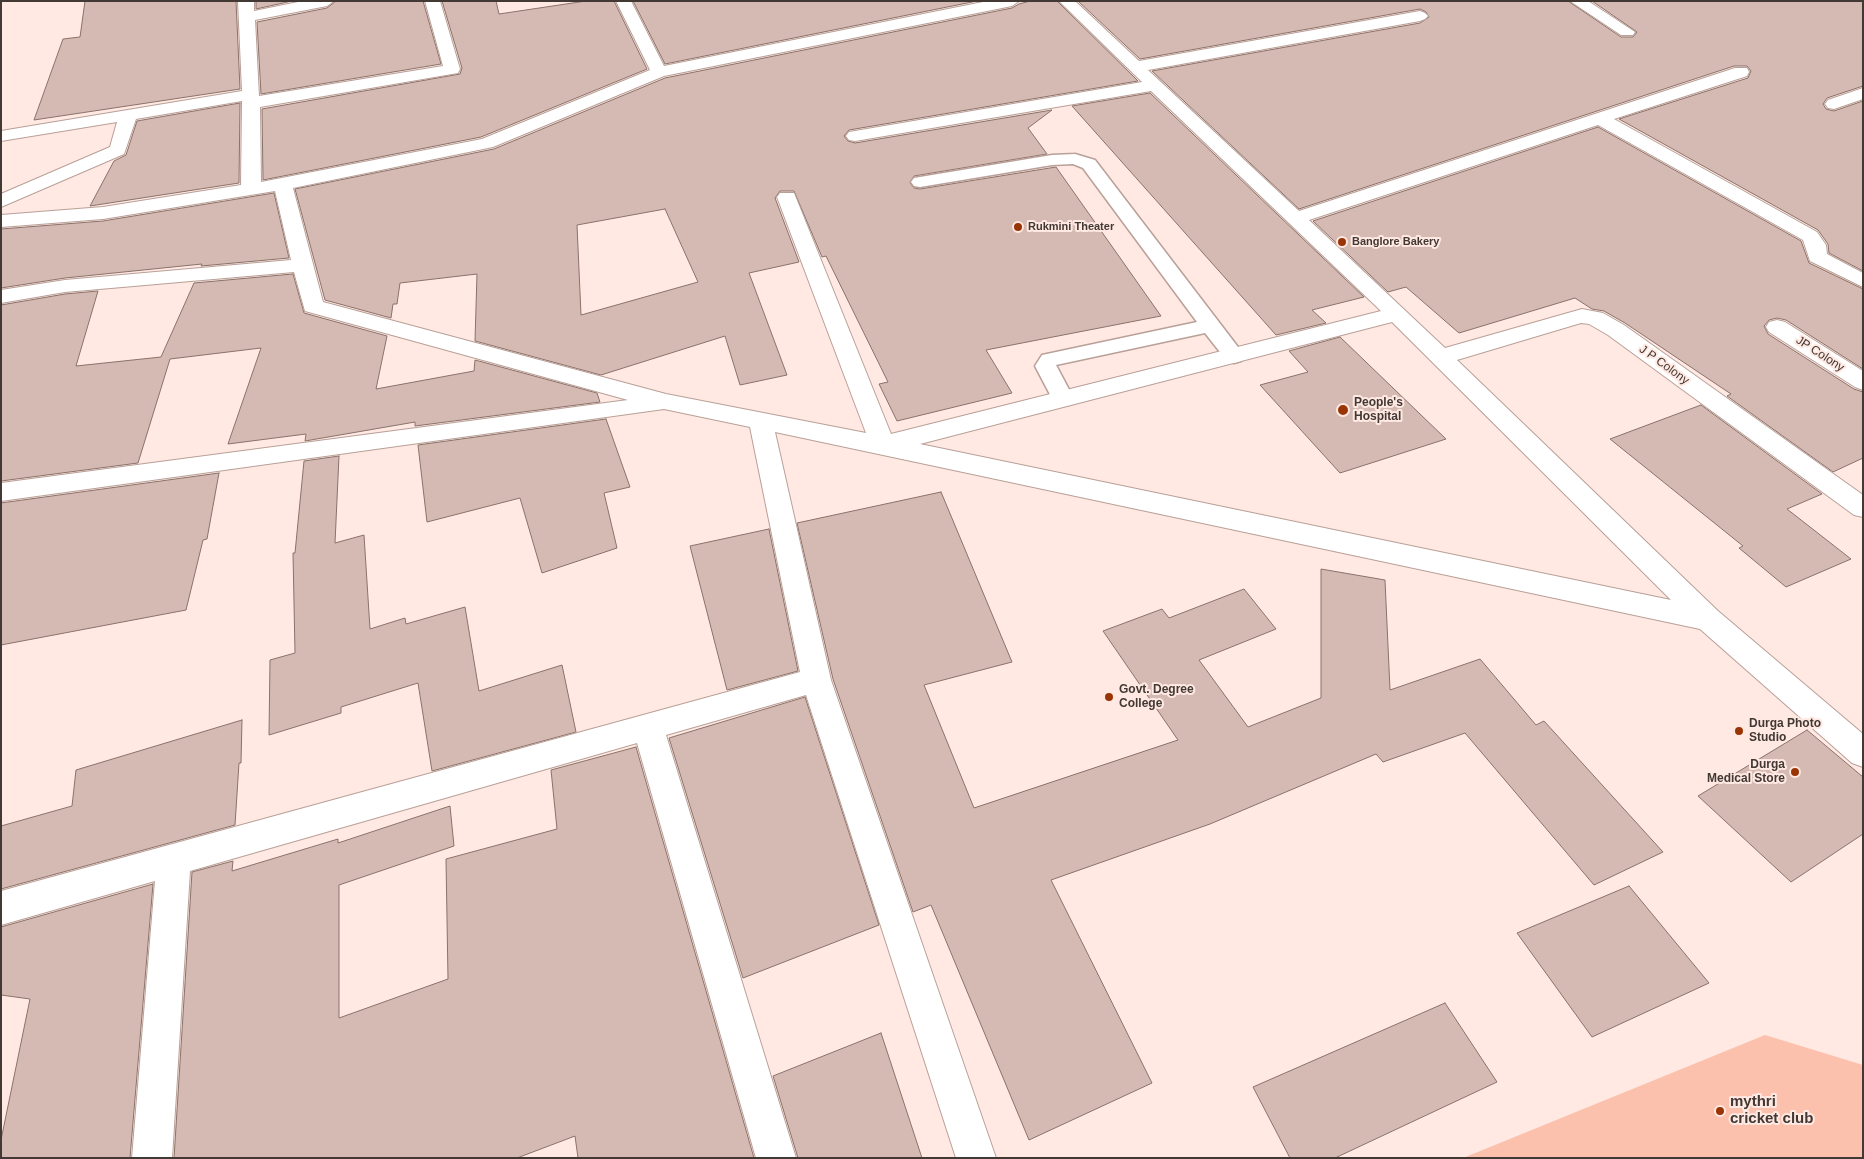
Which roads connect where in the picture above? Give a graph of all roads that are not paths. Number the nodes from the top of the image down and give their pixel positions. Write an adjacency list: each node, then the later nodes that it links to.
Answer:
1 (327, 1): 7 (street)
2 (432, 1): 15 (street)
3 (623, 1): 11 (street)
4 (1012, 1): 11 (street)
5 (1066, 1): 10 (street)
6 (1577, 1): 9 (street)
7 (246, 9): 15 (street)
8 (1420, 16): 10 (street)
9 (1627, 32)
10 (1135, 67): 13 (street)
11 (659, 72): 22 (street)
12 (1741, 72): 18 (street)
13 (1154, 85): 20 (street); 26 (street)
14 (1863, 93): 16 (street)
15 (251, 99): 17 (street); 23 (street)
16 (1834, 104)
17 (128, 116): 19 (street); 25 (street)
18 (1599, 118): 26 (street); 29 (street)
19 (1, 136)
20 (855, 136)
21 (920, 182): 32 (lane)
22 (283, 184): 23 (street); 28 (street)
23 (251, 189): 27 (street)
24 (787, 197): 40 (street)
25 (1, 201)
26 (1296, 218): 31 (street)
27 (1, 221)
28 (304, 265): 30 (street); 38 (street)
29 (1863, 281)
30 (1, 297)
31 (1397, 314): 34 (street); 35 (street)
32 (1210, 326): 34 (lane); 37 (lane)
33 (1777, 327): 36 (street, JP Colony)
34 (1234, 356): 37 (street)
35 (1440, 357): 42 (street, J P Colony); 43 (street)
36 (1863, 382)
37 (1063, 399): 40 (street)
38 (666, 402): 39 (street); 41 (street)
39 (761, 421): 40 (street); 44 (street)
40 (883, 445): 43 (street)
41 (1, 492)
42 (1863, 508)
43 (1708, 619): 45 (street)
44 (816, 680): 46 (street); 53 (street)
45 (1828, 723): 47 (street); 48 (street)
46 (648, 726): 49 (street); 52 (street)
47 (1863, 734)
48 (1863, 753)
49 (174, 859): 50 (street); 51 (street)
50 (1, 908)
51 (152, 1158)
52 (776, 1158)
53 (976, 1158)

